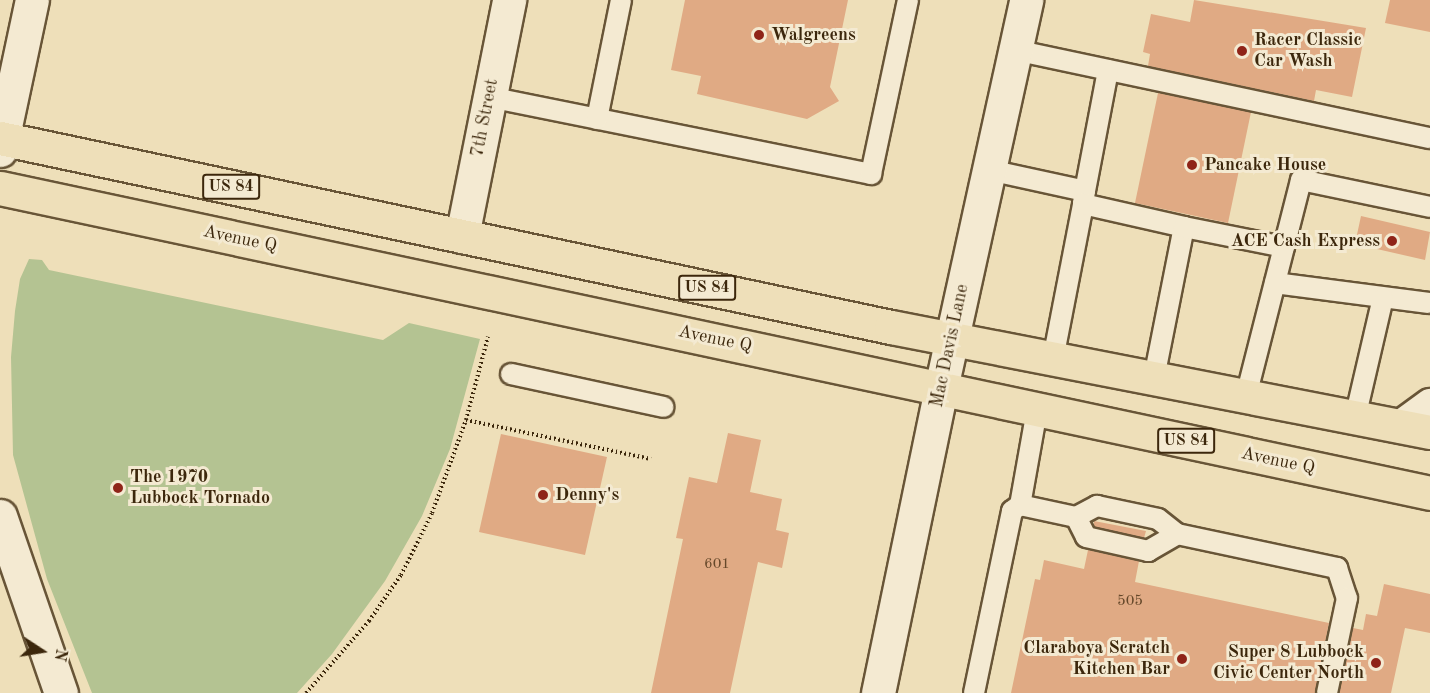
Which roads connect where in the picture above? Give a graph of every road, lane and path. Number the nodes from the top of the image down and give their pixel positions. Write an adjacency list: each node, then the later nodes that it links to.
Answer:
1 (32, 0): 11 (street)
2 (509, 0): 8 (street, 7th Street)
3 (621, 0): 9 (lane)
4 (908, 0): 9 (lane)
5 (1026, 0): 6 (street, Mac Davis Lane)
6 (1015, 50): 7 (lane); 12 (street, Mac Davis Lane)
7 (1108, 70): 10 (lane); 14 (lane)
8 (489, 98): 9 (lane); 17 (street, 7th Street)
9 (597, 119)
10 (1430, 138)
11 (1, 142): 17 (highway, US 84)
12 (989, 170): 14 (lane); 23 (street, Mac Davis Lane)
13 (0, 188): 27 (highway, Avenue Q / US 84)
14 (1084, 197): 16 (lane); 24 (lane)
15 (1430, 207): 18 (lane)
16 (1184, 227): 18 (lane); 26 (lane)
17 (462, 236): 23 (highway, US 84)
18 (1284, 247): 19 (lane)
19 (1275, 282): 20 (lane); 28 (lane)
20 (1383, 298): 21 (lane); 32 (lane)
21 (1430, 301)
22 (488, 337): 33 (path)
23 (952, 339): 24 (highway, US 84); 27 (street, Mac Davis Lane)
24 (1053, 359): 26 (highway, US 84)
25 (511, 374): 30 (lane)
26 (1154, 378): 28 (highway, US 84)
27 (941, 388): 31 (highway, Avenue Q / US 84); 43 (street, Mac Davis Lane)
28 (1246, 396): 32 (highway, US 84)
29 (1430, 405): 34 (street)
30 (663, 407)
31 (1037, 410): 36 (highway, Avenue Q / US 84); 37 (lane)
32 (1354, 418): 34 (highway, US 84)
33 (465, 420): 35 (path); 42 (path)
34 (1415, 429)
35 (651, 459)
36 (1430, 493)
37 (1020, 505): 39 (lane); 44 (lane)
38 (0, 516): 41 (street)
39 (1076, 517): 40 (lane); 40 (lane)
40 (1177, 534): 45 (lane)
41 (62, 693)
42 (306, 693)
43 (878, 693)
44 (974, 693)
45 (1327, 693)

